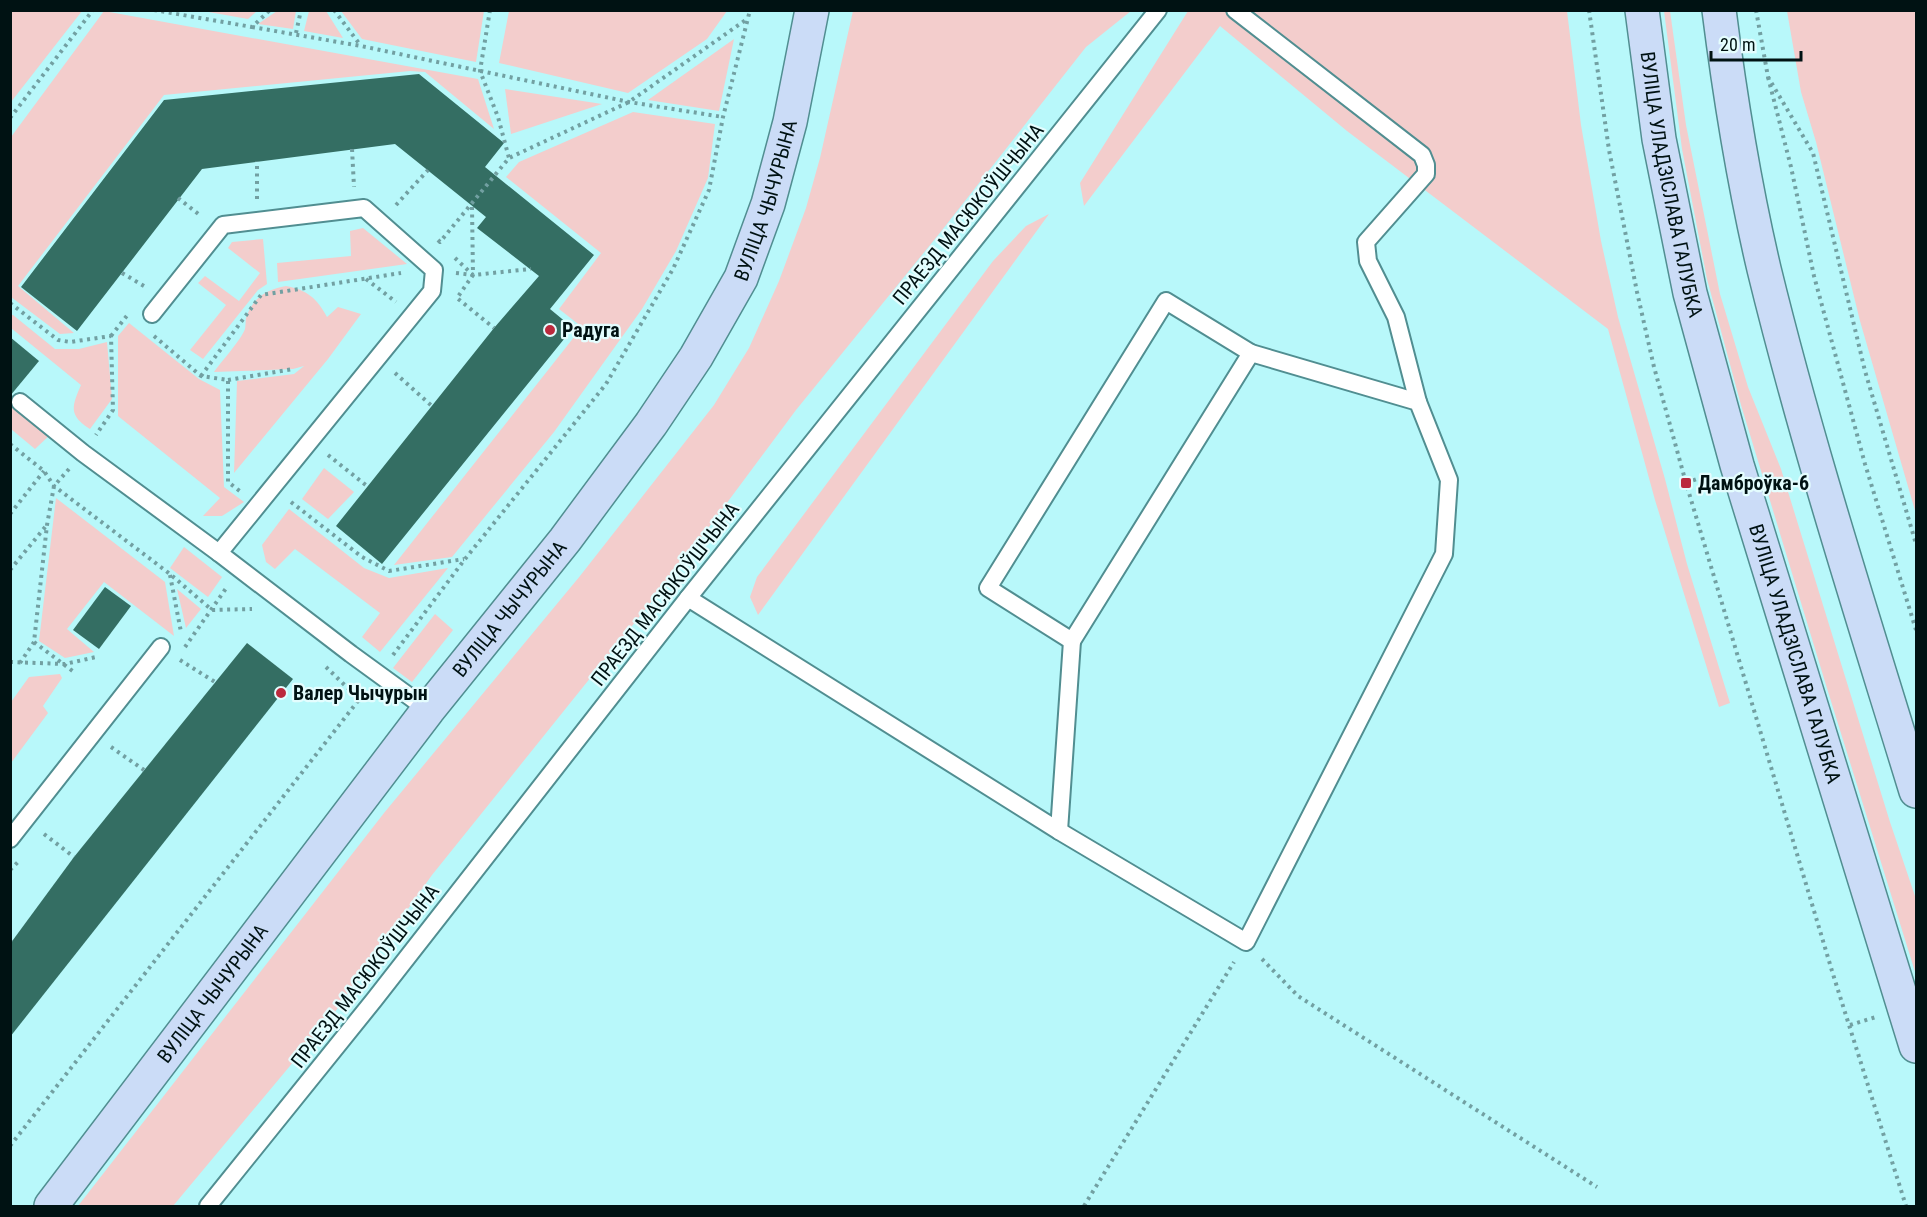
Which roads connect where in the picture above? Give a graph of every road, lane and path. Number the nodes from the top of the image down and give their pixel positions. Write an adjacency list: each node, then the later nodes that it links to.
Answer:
1 (93, 10): 23 (path)
2 (154, 10): 16 (path)
3 (270, 10): 16 (path)
4 (301, 10): 17 (path)
5 (334, 10): 18 (path)
6 (490, 10): 19 (path)
7 (750, 10): 15 (path)
8 (812, 10): 85 (main road, ВУЛІЦА ЧЫЧУРЫНА)
9 (1158, 10): 68 (lane, ПРАЕЗД МАСЮКОЎШЧЫНА)
10 (1235, 10): 50 (lane)
11 (1589, 10): 96 (path)
12 (1642, 10): 90 (main road, ВУЛІЦА УЛАДЗІСЛАВА ГАЛУБКА)
13 (1719, 10): 86 (main road)
14 (1756, 10): 20 (path)
15 (748, 19): 21 (path); 22 (path)
16 (252, 27): 17 (path)
17 (296, 33): 18 (path)
18 (362, 46): 19 (path)
19 (480, 71): 21 (path); 25 (path)
20 (1768, 77): 62 (path); 71 (path)
21 (629, 102): 22 (path)
22 (723, 117): 64 (path)
23 (10, 118)
24 (352, 149): 28 (path)
25 (508, 158)
26 (257, 161): 30 (path)
27 (428, 170): 31 (path)
28 (355, 189)
29 (178, 198): 33 (path)
30 (257, 200)
31 (396, 205)
32 (472, 205): 38 (path)
33 (202, 216)
34 (448, 250): 38 (path)
35 (531, 269): 38 (path)
36 (434, 270): 38 (path); 41 (lane); 46 (path); 59 (lane)
37 (122, 273): 39 (path)
38 (473, 275): 42 (path)
39 (148, 288)
40 (10, 303): 53 (path)
41 (152, 314)
42 (494, 328)
43 (147, 330): 46 (path)
44 (1251, 353): 50 (lane); 72 (lane); 72 (lane)
45 (293, 369): 47 (path)
46 (201, 376): 47 (path)
47 (228, 380): 59 (path)
48 (388, 382): 51 (path)
49 (20, 402): 53 (lane)
50 (1418, 402): 89 (lane)
51 (433, 406)
52 (10, 444): 55 (path)
53 (83, 453): 63 (lane)
54 (321, 462): 57 (path)
55 (44, 471): 56 (path); 60 (path)
56 (54, 486): 61 (path); 66 (path)
57 (367, 486)
58 (296, 494): 64 (path)
59 (258, 506): 63 (lane)
60 (10, 514)
61 (47, 525): 65 (path); 73 (path)
62 (1917, 544)
63 (219, 553): 82 (lane)
64 (465, 559): 82 (path)
65 (10, 570)
66 (170, 574): 70 (path); 70 (path)
67 (229, 584): 70 (path)
68 (688, 598): 87 (lane); 94 (lane, ПРАЕЗД МАСЮКОЎШЧЫНА)
69 (255, 609): 70 (path)
70 (212, 610)
71 (1917, 630)
72 (1072, 641): 87 (lane)
73 (34, 642): 78 (path); 79 (path)
74 (161, 647): 88 (lane)
75 (96, 657): 79 (path)
76 (177, 657): 83 (path)
77 (11, 663): 78 (path)
78 (20, 663): 79 (path)
79 (65, 664): 81 (path)
80 (325, 666): 84 (path)
81 (74, 672)
82 (379, 674): 84 (path); 85 (lane)
83 (214, 682)
84 (359, 699): 91 (path)
85 (428, 710): 93 (main road, ВУЛІЦА ЧЫЧУРЫНА)
86 (1917, 791)
87 (1059, 831): 89 (lane)
88 (10, 839)
89 (1246, 942): 92 (path); 95 (path)
90 (1917, 1046)
91 (11, 1144)
92 (1597, 1187)
93 (51, 1206)
94 (208, 1206)
95 (1084, 1206)
96 (1906, 1206)

